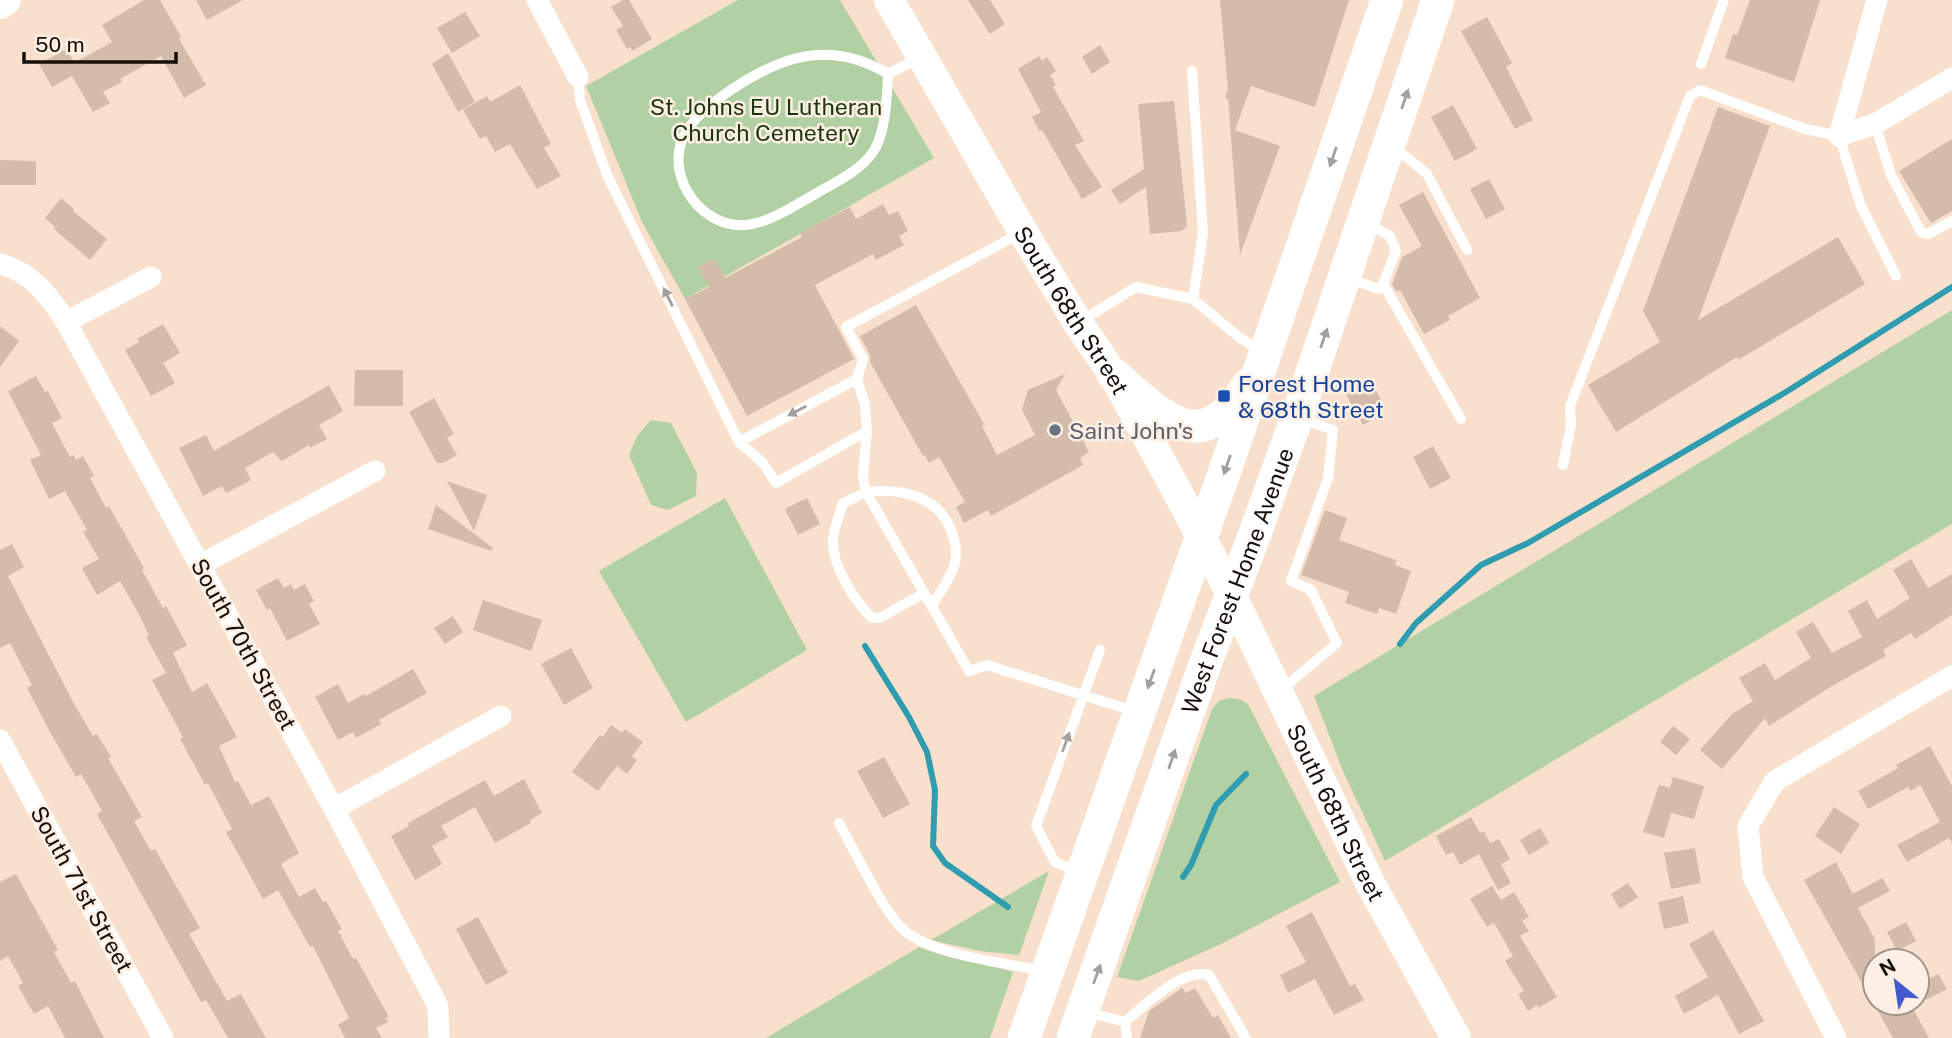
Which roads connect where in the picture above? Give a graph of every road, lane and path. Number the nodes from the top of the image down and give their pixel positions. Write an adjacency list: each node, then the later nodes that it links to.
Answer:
1 (6, 0): 8 (street)
2 (537, 0): 13 (street)
3 (889, 0): 9 (street, South 68th Street)
4 (1387, 0): 30 (main road, West Forest Home Avenue, one-way to 30)
5 (1438, 0): 17 (main road, West Forest Home Avenue, one-way to 5)
6 (1724, 0): 10 (lane)
7 (1877, 0): 16 (street)
8 (0, 4)
9 (920, 57): 12 (lane); 20 (street, South 68th Street)
10 (1701, 64)
11 (1192, 71): 27 (lane)
12 (888, 74): 12 (lane)
13 (578, 76): 36 (lane, one-way to 13)
14 (1952, 79): 15 (street)
15 (1875, 124): 16 (street); 18 (lane)
16 (1839, 136): 23 (lane); 37 (lane)
17 (1390, 144): 19 (main road, West Forest Home Avenue); 21 (lane)
18 (1952, 220)
19 (1363, 222): 25 (main road, West Forest Home Avenue); 26 (lane)
20 (1023, 232): 29 (street, South 68th Street); 32 (lane)
21 (1467, 250)
22 (8, 266): 28 (street, South 70th Street)
23 (1896, 276)
24 (151, 277): 28 (street)
25 (1345, 277): 26 (lane); 33 (main road, West Forest Home Avenue, one-way to 25)
26 (1383, 284): 34 (lane)
27 (1193, 299): 29 (lane); 30 (lane)
28 (66, 322): 41 (street, South 70th Street)
29 (1078, 323): 31 (street, South 68th Street)
30 (1262, 359): 31 (main road); 40 (main road, West Forest Home Avenue, one-way to 40)
31 (1113, 374): 40 (street, South 68th Street)
32 (857, 379): 35 (lane); 36 (lane, one-way to 36)
33 (1297, 416): 43 (main road, West Forest Home Avenue); 47 (lane)
34 (1461, 419)
35 (867, 431): 36 (lane); 39 (lane)
36 (739, 442)
37 (1563, 465)
38 (375, 471): 41 (street)
39 (866, 492): 42 (lane); 42 (lane); 44 (lane)
40 (1202, 537): 43 (street, South 68th Street); 49 (main road, West Forest Home Avenue, one-way to 49)
41 (200, 565): 52 (street, South 70th Street)
42 (925, 593): 44 (lane)
43 (1232, 596): 47 (street, South 68th Street); 57 (main road, West Forest Home Avenue, one-way to 43)
44 (932, 606): 48 (lane)
45 (1100, 650): 48 (lane)
46 (1952, 677): 64 (street)
47 (1278, 692): 63 (street, South 68th Street)
48 (1083, 695): 49 (lane); 54 (lane, one-way to 48)
49 (1138, 712): 54 (main road, West Forest Home Avenue)
50 (501, 716): 52 (street)
51 (0, 740): 58 (street, South 71st Street)
52 (334, 809): 59 (street, South 70th Street)
53 (839, 823): 55 (lane)
54 (1082, 873): 55 (main road, West Forest Home Avenue)
55 (1047, 971): 60 (main road, West Forest Home Avenue)
56 (1125, 1022): 57 (lane); 61 (lane); 62 (lane)
57 (1078, 1025)
58 (163, 1038)
59 (439, 1038)
60 (1024, 1038)
61 (1127, 1038)
62 (1246, 1038)
63 (1456, 1038)
64 (1836, 1038)

